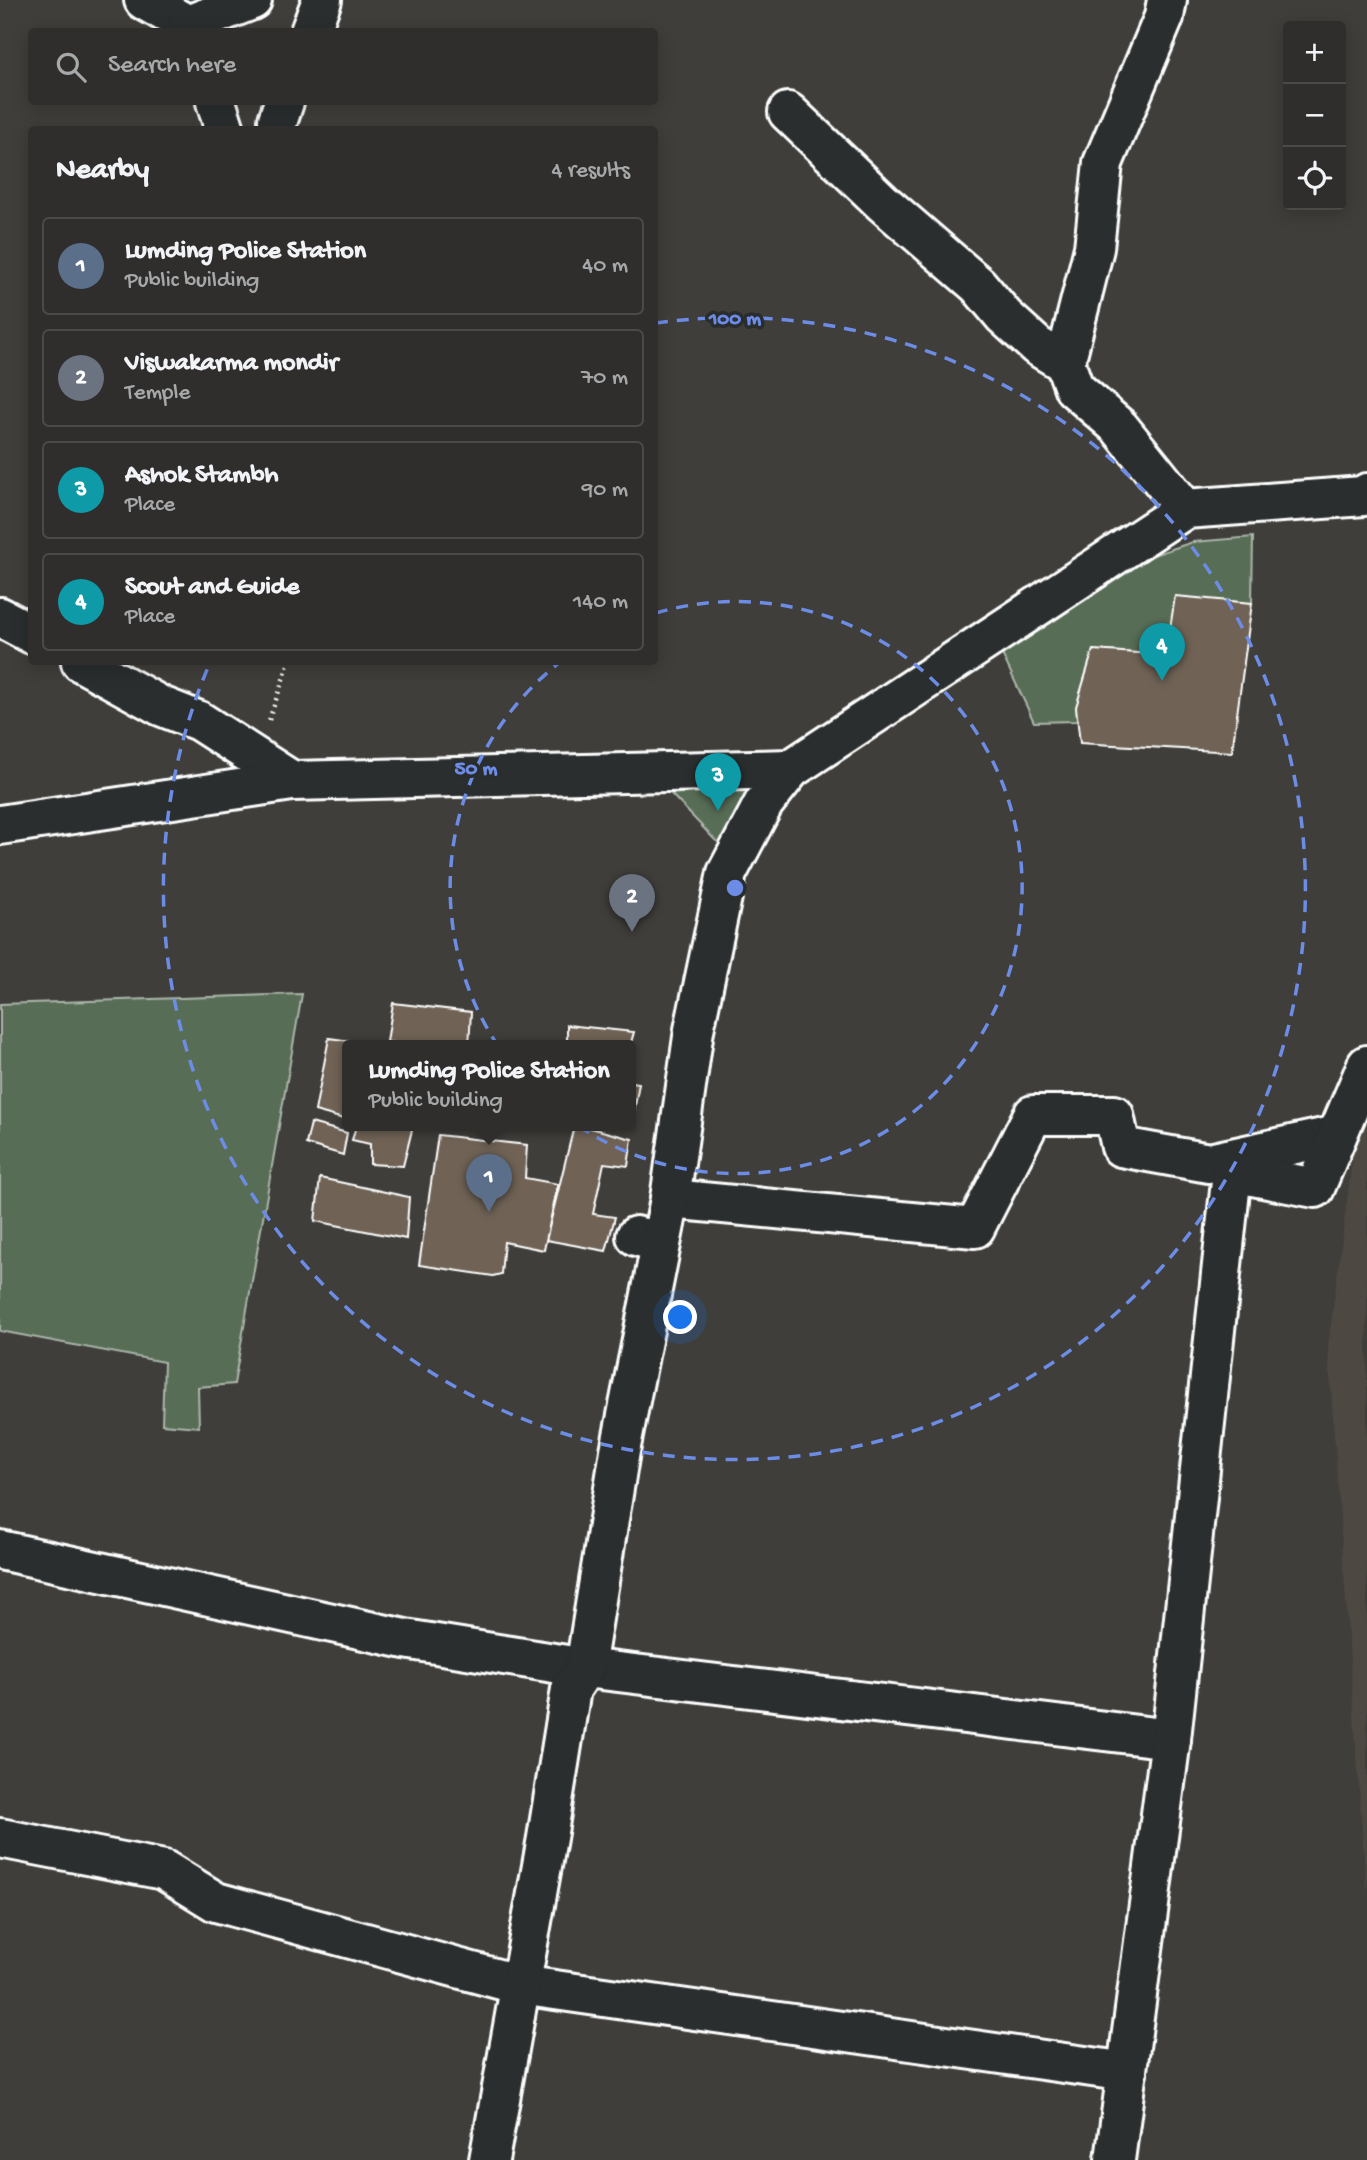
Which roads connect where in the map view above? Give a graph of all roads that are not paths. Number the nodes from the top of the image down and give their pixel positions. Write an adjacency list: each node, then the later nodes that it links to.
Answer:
1 (144, 0): 5 (street)
2 (252, 0): 5 (street)
3 (322, 0): 6 (street)
4 (1167, 0): 10 (street)
5 (189, 28)
6 (312, 28)
7 (217, 105): 9 (street)
8 (788, 111): 10 (street)
9 (224, 126)
10 (1065, 363): 12 (street)
11 (1367, 494): 12 (street)
12 (1185, 509): 16 (street)
13 (0, 617): 14 (street)
14 (28, 632)
15 (86, 665): 17 (street)
16 (791, 769): 17 (street); 21 (street)
17 (292, 781): 18 (street)
18 (0, 825)
19 (1367, 1065): 20 (street)
20 (1351, 1117): 21 (street); 24 (street)
21 (670, 1199): 23 (street)
22 (0, 1550): 23 (street)
23 (585, 1668): 24 (street); 26 (street)
24 (1171, 1739): 27 (street)
25 (0, 1838): 26 (street)
26 (520, 1985): 27 (street); 28 (street)
27 (1127, 2072): 29 (street)
28 (489, 2160)
29 (1115, 2160)

